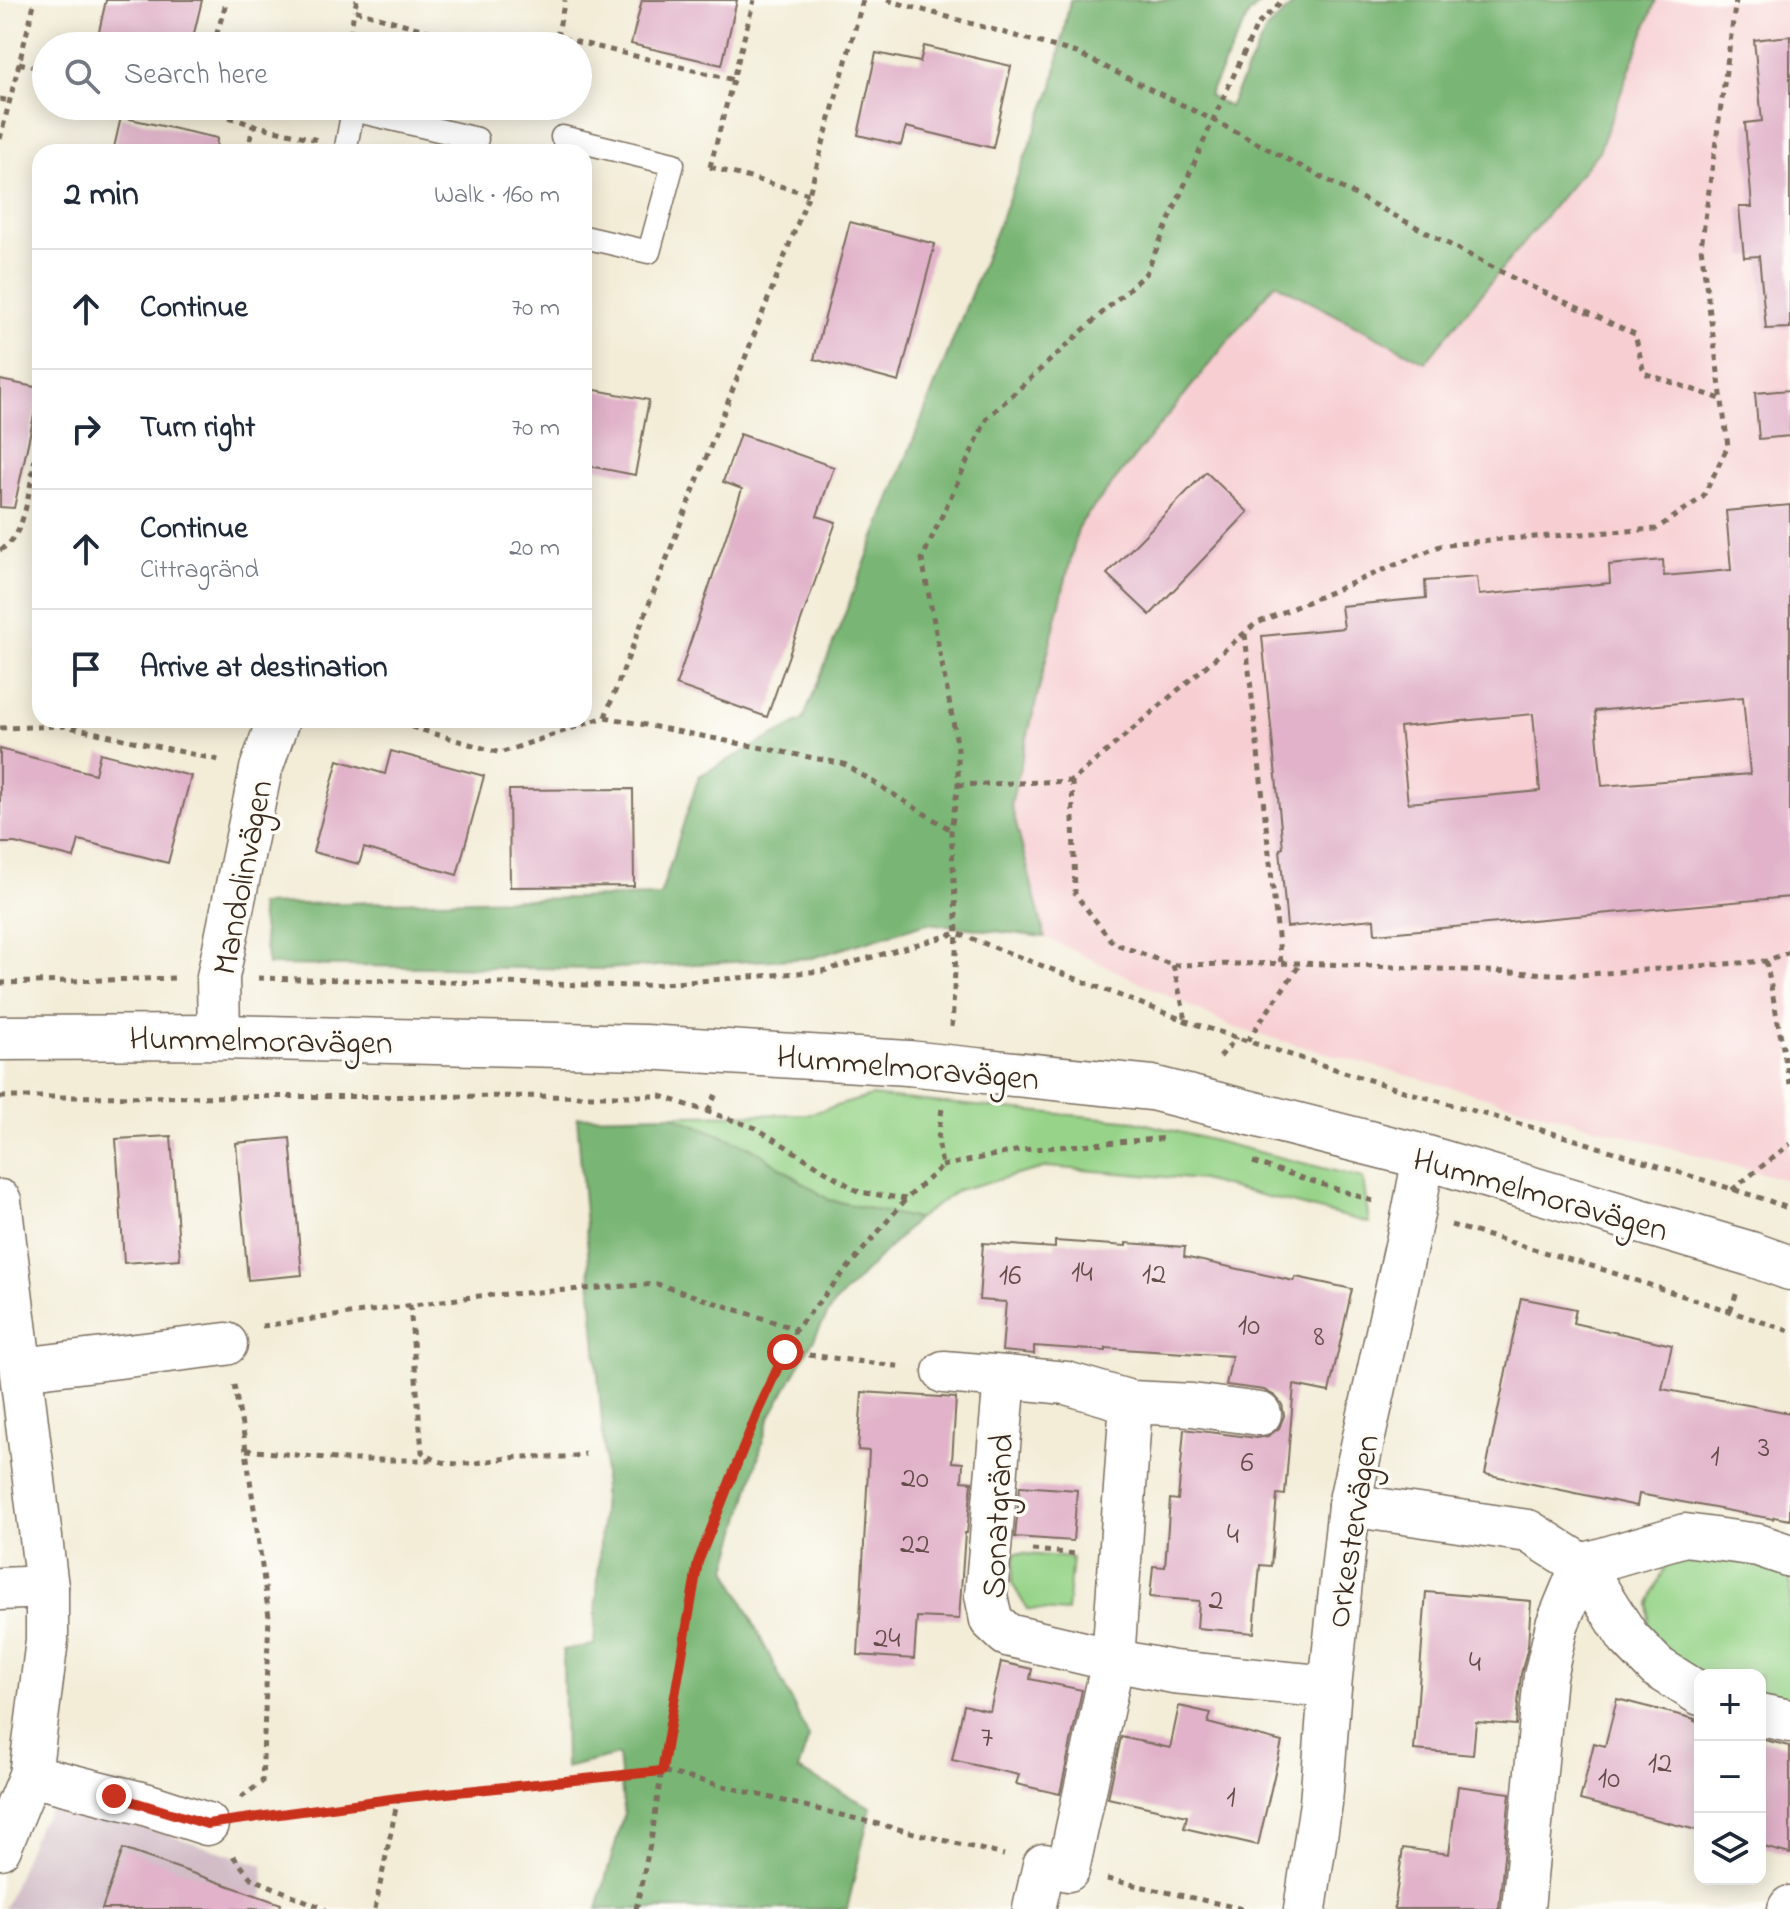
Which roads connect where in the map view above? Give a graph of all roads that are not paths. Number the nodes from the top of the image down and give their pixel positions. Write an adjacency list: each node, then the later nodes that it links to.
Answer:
1 (351, 120): 5 (lane)
2 (396, 120): 4 (lane)
3 (562, 137): 6 (lane)
4 (477, 139)
5 (346, 144)
6 (591, 144)
7 (592, 144): 8 (lane)
8 (592, 239)
9 (275, 728): 10 (street, Mandolinvägen)
10 (219, 1037): 11 (street, Hummelmoravägen); 12 (street, Hummelmoravägen, bridge)
11 (0, 1038)
12 (1424, 1157): 14 (street, Hummelmoravägen); 21 (street, Orkestervägen)
13 (0, 1201): 16 (street)
14 (1790, 1268)
15 (226, 1344): 16 (street)
16 (21, 1369): 24 (street)
17 (944, 1372): 18 (street)
18 (1005, 1377): 19 (street); 26 (street, Sonatgränd)
19 (1131, 1402): 20 (street); 26 (street)
20 (1260, 1414)
21 (1349, 1505): 23 (street); 27 (street, Orkestervägen)
22 (1790, 1556): 23 (street)
23 (1582, 1565): 28 (street); 36 (street)
24 (47, 1587): 25 (street); 31 (street)
25 (0, 1589)
26 (1113, 1660): 27 (street, Sonatgränd); 34 (street)
27 (1330, 1687): 35 (street, Orkestervägen)
28 (1694, 1690)
29 (1766, 1716): 30 (street)
30 (1790, 1721)
31 (30, 1775): 32 (street); 33 (street)
32 (207, 1824)
33 (0, 1848)
34 (1034, 1909)
35 (1305, 1909)
36 (1523, 1909)

